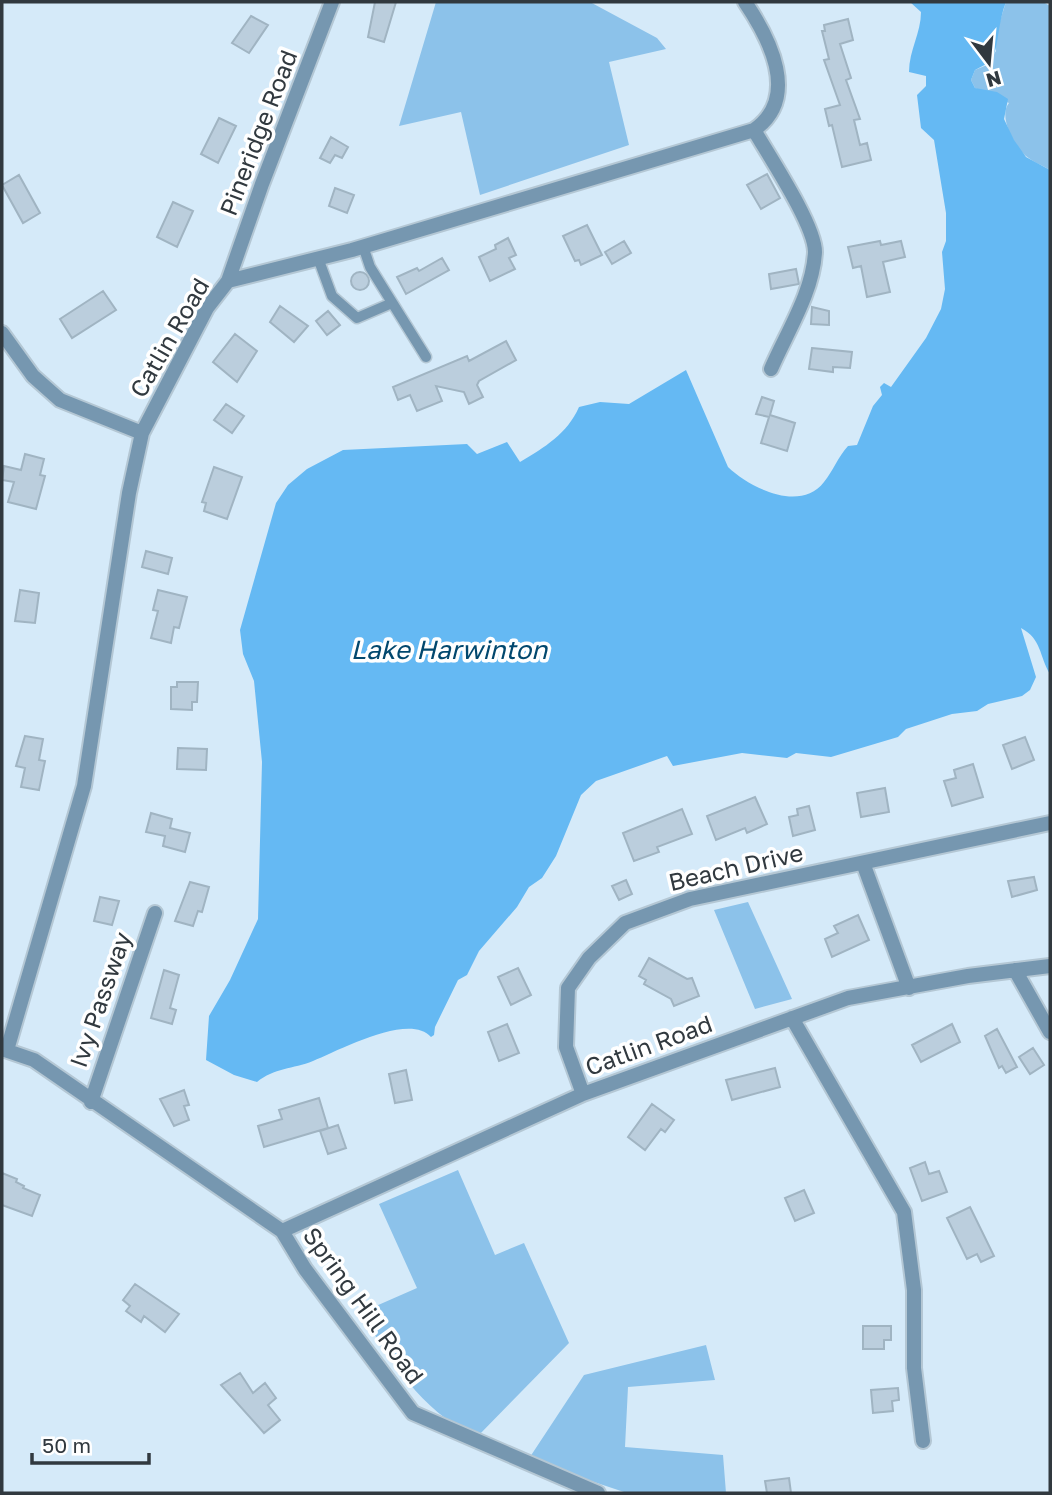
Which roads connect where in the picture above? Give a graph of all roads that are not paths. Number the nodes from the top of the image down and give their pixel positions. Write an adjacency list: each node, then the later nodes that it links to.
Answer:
1 (332, 2): 6 (street, Pineridge Road)
2 (745, 2): 3 (street)
3 (754, 130): 4 (street, Catlin Road); 10 (street)
4 (363, 246): 5 (street, Catlin Road); 7 (lane)
5 (317, 258): 6 (street, Catlin Road); 7 (lane)
6 (228, 281): 11 (street, Catlin Road)
7 (392, 303): 9 (lane)
8 (2, 333): 11 (street)
9 (426, 357)
10 (772, 369)
11 (142, 433): 20 (street, Catlin Road)
12 (1050, 823): 13 (street, Beach Drive)
13 (863, 863): 17 (street); 21 (street, Beach Drive)
14 (155, 913): 22 (street, Ivy Passway)
15 (1050, 966): 16 (street, Catlin Road)
16 (1015, 970): 17 (street, Catlin Road); 19 (street)
17 (909, 988): 18 (street, Catlin Road)
18 (792, 1018): 21 (street, Catlin Road); 24 (street)
19 (1050, 1032)
20 (4, 1049): 22 (street, Spring Hill Road)
21 (583, 1094): 23 (street, Catlin Road)
22 (91, 1102): 23 (street, Spring Hill Road)
23 (282, 1231): 25 (street, Spring Hill Road)
24 (923, 1441)
25 (598, 1493)

